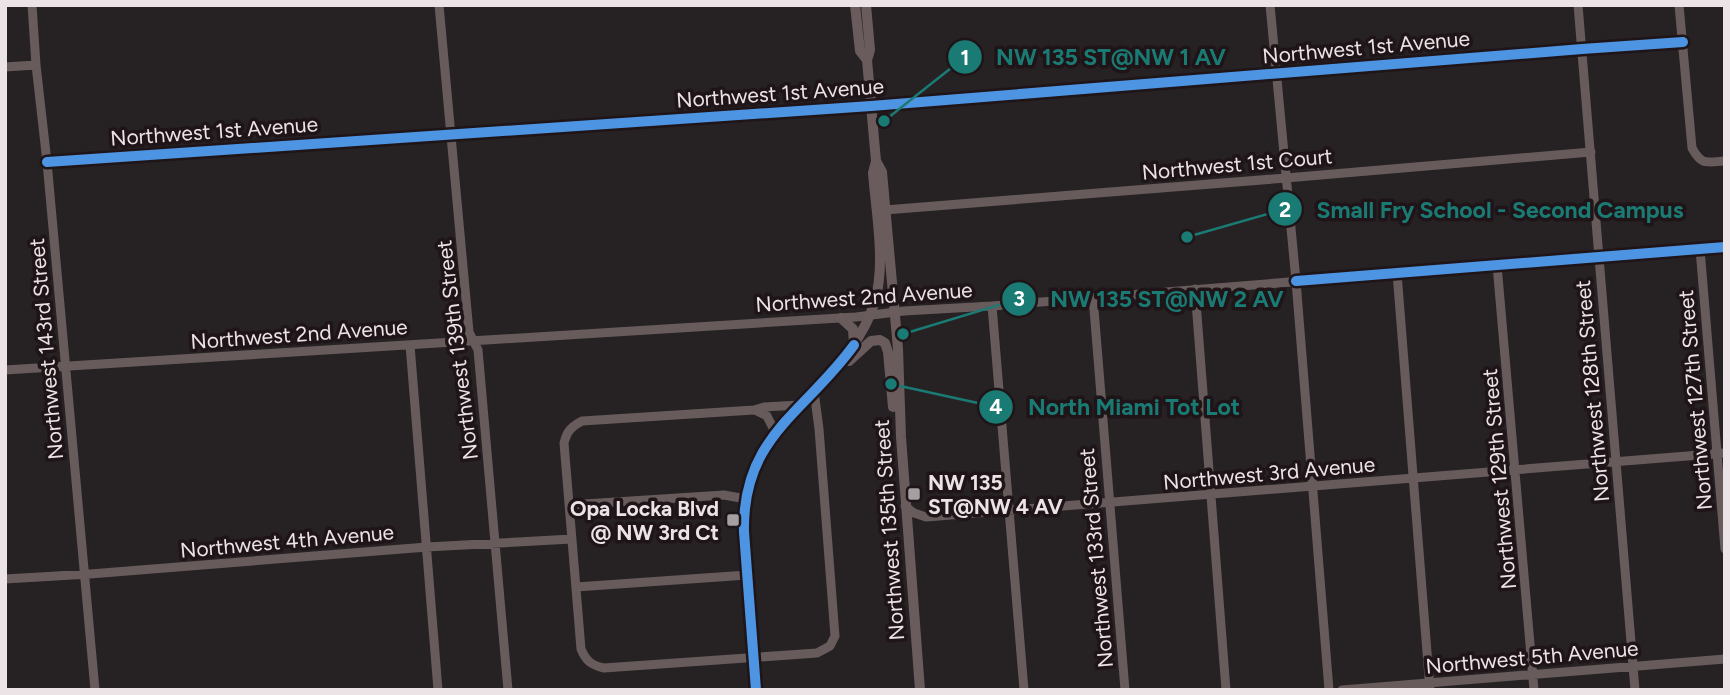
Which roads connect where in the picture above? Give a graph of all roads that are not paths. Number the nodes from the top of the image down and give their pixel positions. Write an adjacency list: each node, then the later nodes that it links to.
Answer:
1 (32, 5): 11 (street, Northwest 143rd Street)
2 (439, 5): 15 (street, Northwest 139th Street)
3 (855, 5): 10 (main road, Northwest 135th Street)
4 (866, 5): 10 (main road, Northwest 135th Street)
5 (1270, 5): 13 (street)
6 (1578, 5): 9 (street, Northwest 128th Street)
7 (1679, 5): 8 (street)
8 (1683, 42): 9 (street, Northwest 1st Avenue); 18 (street)
9 (1582, 49): 13 (street, Northwest 1st Avenue); 16 (street, Northwest 128th Street)
10 (867, 60): 14 (main road, Northwest 135th Street)
11 (36, 65): 12 (street); 19 (street, Northwest 143rd Street)
12 (5, 67)
13 (1276, 74): 14 (street, Northwest 1st Avenue); 20 (street)
14 (871, 106): 15 (street, Northwest 1st Avenue); 17 (main road, Northwest 135th Street)
15 (452, 134): 19 (street, Northwest 1st Avenue); 35 (street, Northwest 139th Street)
16 (1591, 152): 20 (street, Northwest 1st Court); 24 (street, Northwest 128th Street)
17 (876, 161): 21 (main road, Northwest 135th Street); 25 (main road, Northwest 135th Street)
18 (1725, 161)
19 (47, 162): 38 (street, Northwest 143rd Street)
20 (1286, 178): 21 (street, Northwest 1st Court); 28 (street)
21 (885, 210): 32 (main road, Northwest 135th Street)
22 (1725, 247): 23 (street, Northwest 2nd Avenue)
23 (1700, 249): 24 (street, Northwest 2nd Avenue); 46 (street, Northwest 127th Street)
24 (1599, 256): 26 (street, Northwest 2nd Avenue); 47 (street, Northwest 128th Street)
25 (880, 259): 32 (main road); 33 (main road, Northwest 135th Street)
26 (1497, 265): 27 (street, Northwest 2nd Avenue); 48 (street, Northwest 129th Street)
27 (1397, 273): 28 (street, Northwest 2nd Avenue); 49 (street)
28 (1296, 281): 29 (street, Northwest 2nd Avenue); 50 (street)
29 (1195, 289): 30 (street, Northwest 2nd Avenue); 51 (street)
30 (1093, 297): 31 (street, Northwest 2nd Avenue); 53 (street, Northwest 133rd Street)
31 (992, 306): 32 (street, Northwest 2nd Avenue); 56 (street)
32 (892, 313): 33 (street, Northwest 2nd Avenue); 45 (main road, Northwest 135th Street)
33 (870, 315): 34 (street, Northwest 2nd Avenue); 37 (main road, Northwest 135th Street)
34 (841, 317): 35 (street, Northwest 2nd Avenue); 37 (main road)
35 (474, 340): 36 (street, Northwest 2nd Avenue); 60 (street, Northwest 139th Street)
36 (410, 345): 38 (street, Northwest 2nd Avenue); 61 (street)
37 (854, 345): 40 (main road, Northwest 135th Street)
38 (65, 367): 39 (street, Northwest 2nd Avenue); 63 (street, Northwest 143rd Street)
39 (5, 370)
40 (833, 372): 41 (main road); 45 (main road)
41 (814, 391): 42 (main road); 67 (street)
42 (800, 405): 43 (street); 44 (main road)
43 (754, 410): 44 (street); 54 (street)
44 (775, 432): 52 (main road)
45 (901, 437): 55 (main road, Northwest 135th Street)
46 (1721, 454): 47 (street); 62 (street, Northwest 127th Street)
47 (1615, 461): 48 (street, Northwest 3rd Avenue); 69 (street, Northwest 128th Street)
48 (1516, 470): 49 (street, Northwest 3rd Avenue); 70 (street, Northwest 129th Street)
49 (1412, 479): 50 (street, Northwest 3rd Avenue); 71 (street)
50 (1312, 486): 51 (street, Northwest 3rd Avenue); 80 (street)
51 (1210, 495): 53 (street, Northwest 3rd Avenue); 79 (street)
52 (746, 499): 54 (street); 64 (main road)
53 (1108, 503): 56 (street, Northwest 3rd Avenue); 78 (street, Northwest 133rd Street)
54 (569, 505): 59 (street)
55 (905, 506): 57 (street); 58 (main road, Northwest 135th Street)
56 (1009, 511): 57 (street, Northwest 3rd Avenue); 77 (street)
57 (926, 517): 58 (street)
58 (907, 533): 76 (main road, Northwest 135th Street)
59 (572, 539): 60 (street, Northwest 4th Avenue); 66 (street)
60 (495, 544): 61 (street, Northwest 4th Avenue); 74 (street, Northwest 139th Street)
61 (427, 547): 63 (street, Northwest 4th Avenue); 73 (street)
62 (1725, 549)
63 (85, 575): 65 (street, Northwest 4th Avenue); 72 (street, Northwest 143rd Street)
64 (747, 575): 66 (street); 67 (main road)
65 (5, 579)
66 (576, 587): 67 (street)
67 (754, 658): 75 (main road)
68 (1725, 659): 69 (street, Northwest 5th Avenue)
69 (1633, 666): 70 (street, Northwest 5th Avenue); 83 (street, Northwest 128th Street)
70 (1533, 674): 71 (street, Northwest 5th Avenue); 82 (street, Northwest 129th Street)
71 (1430, 687): 81 (street, Northwest 5th Avenue)
72 (95, 690)
73 (438, 690)
74 (508, 690)
75 (756, 690)
76 (920, 690)
77 (1024, 690)
78 (1125, 690)
79 (1226, 690)
80 (1329, 690)
81 (1342, 690)
82 (1534, 690)
83 (1635, 690)

